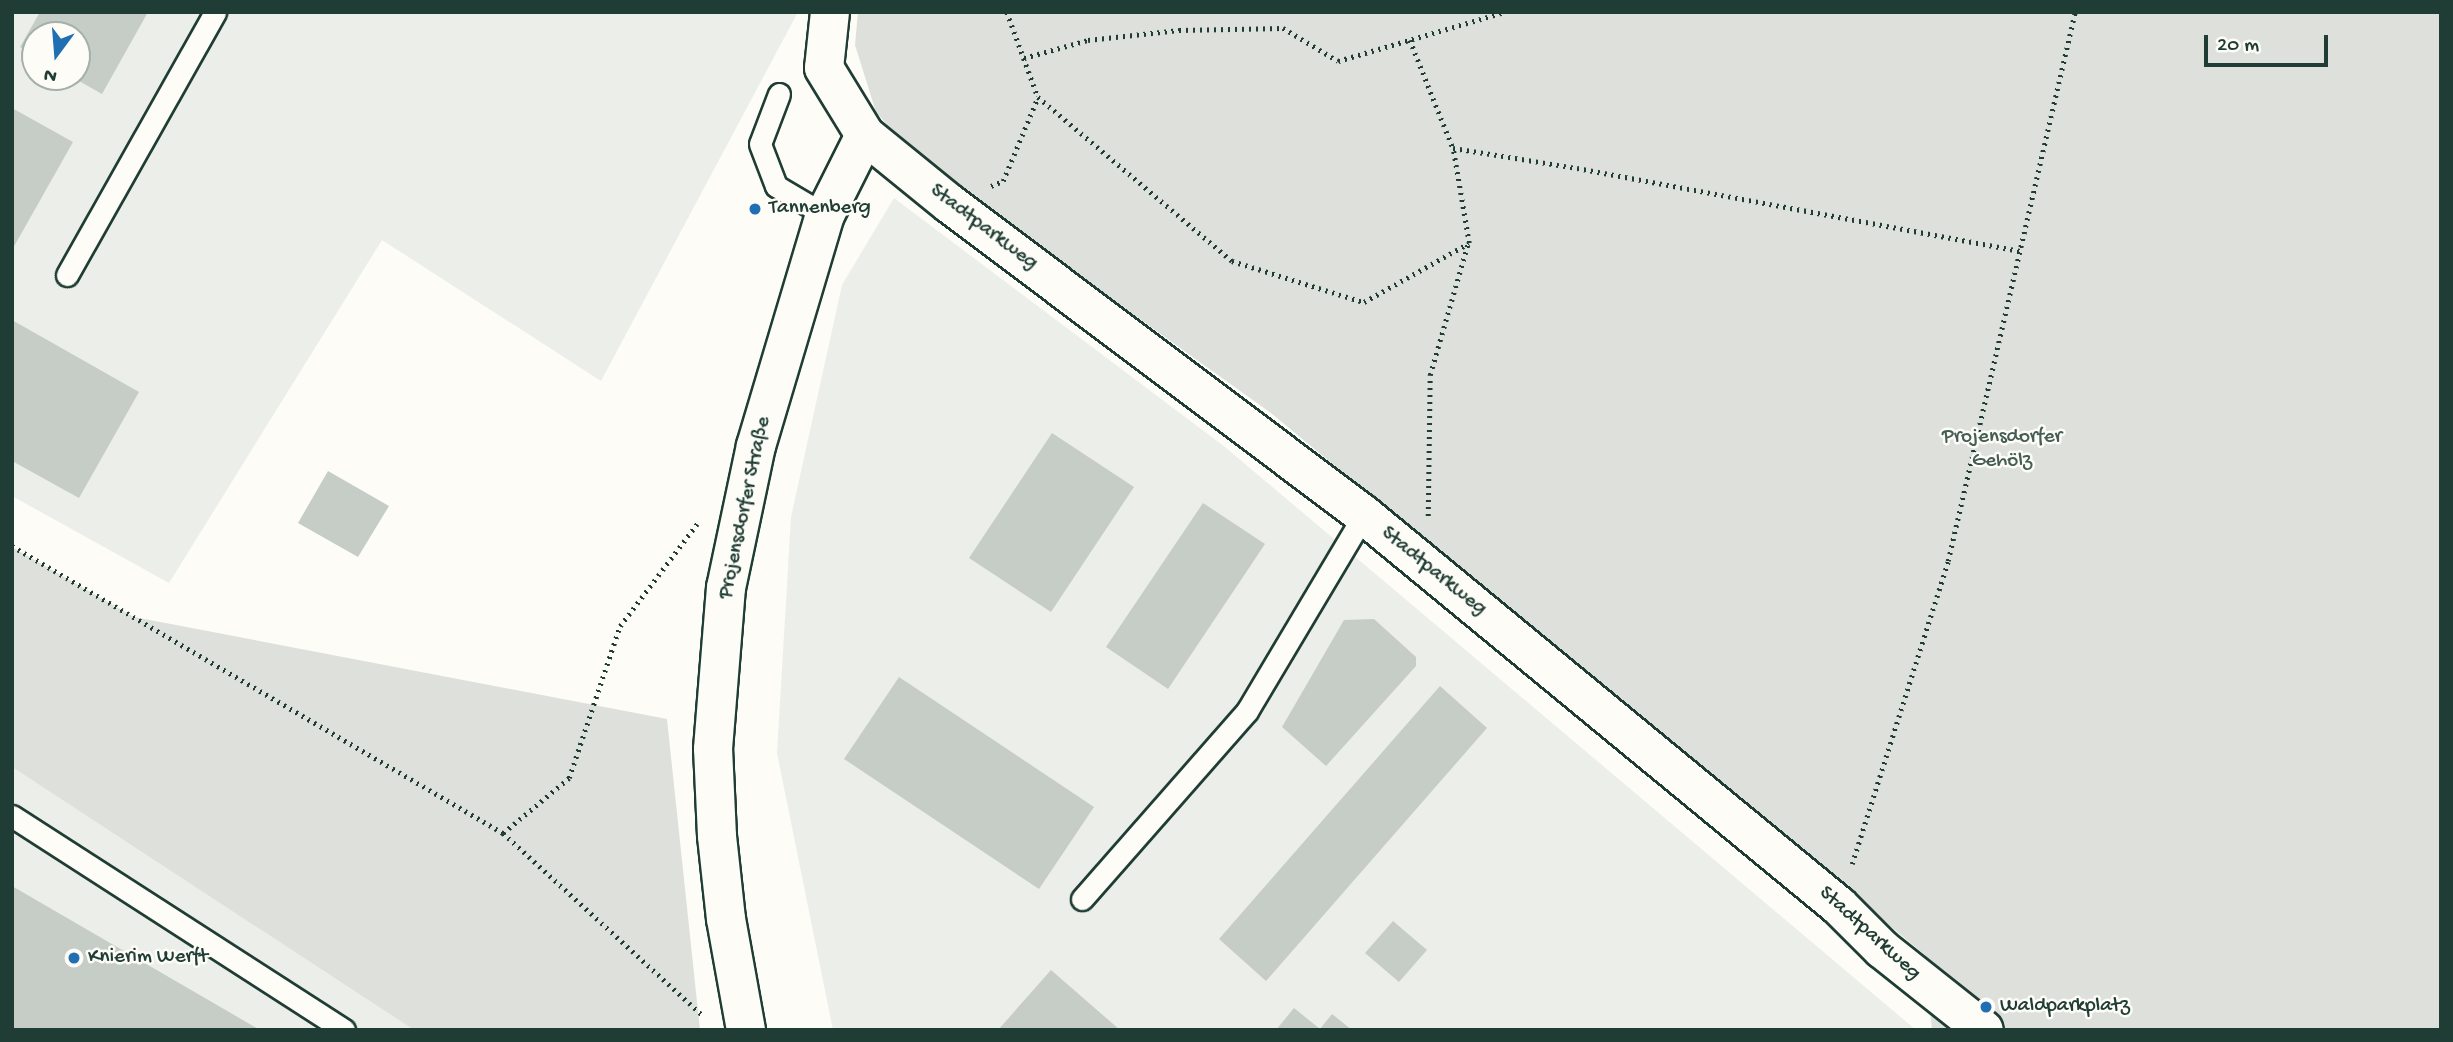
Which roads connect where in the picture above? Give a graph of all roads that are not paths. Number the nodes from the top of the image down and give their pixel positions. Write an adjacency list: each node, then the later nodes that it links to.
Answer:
1 (215, 12): 6 (lane)
2 (830, 12): 4 (street)
3 (779, 94): 5 (lane)
4 (865, 135): 5 (street, Projensdorfer Straße); 7 (street, Stadtparkweg)
5 (825, 215): 11 (street, Projensdorfer Straße)
6 (67, 275)
7 (1364, 515): 9 (lane); 12 (street, Stadtparkweg)
8 (12, 816): 10 (lane)
9 (1082, 899)
10 (344, 1030)
11 (746, 1030)
12 (1984, 1030)

